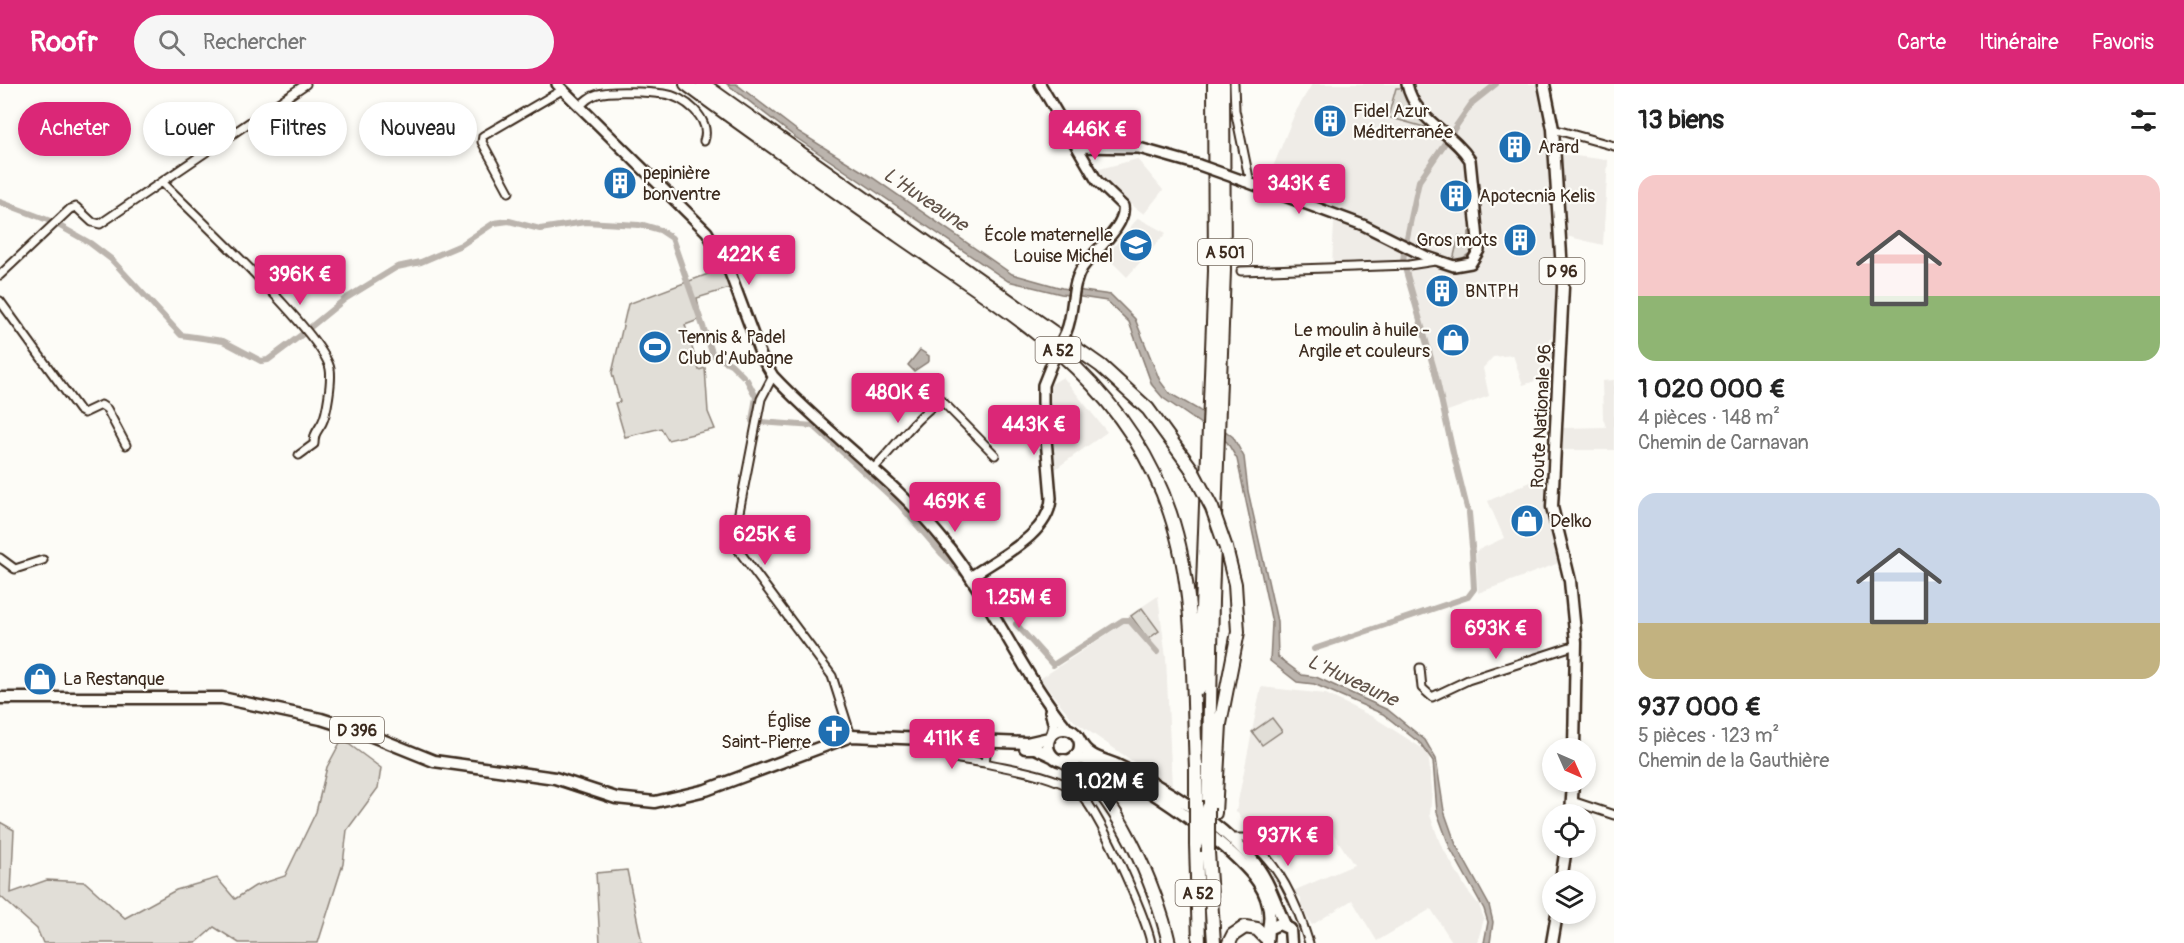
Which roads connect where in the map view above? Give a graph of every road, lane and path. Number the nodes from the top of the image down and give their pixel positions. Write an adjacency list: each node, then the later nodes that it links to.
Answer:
1 (306, 84): 16 (street)
2 (686, 84): 48 (highway, A 52)
3 (703, 84): 52 (highway, A 52, bridge)
4 (1040, 84): 15 (street)
5 (1214, 84): 24 (highway, A 501)
6 (1222, 84): 24 (highway, A 501)
7 (1234, 84): 17 (street)
8 (1407, 84): 19 (street)
9 (1544, 84): 12 (main road, Route Nationale 96 / D 96)
10 (559, 87): 11 (street); 18 (street)
11 (579, 107): 13 (street); 23 (street)
12 (1553, 129): 14 (street); 33 (main road, Route Nationale 96 / D 96)
13 (704, 141)
14 (1614, 146)
15 (1077, 147): 17 (street, bridge); 32 (street, bridge)
16 (162, 182): 21 (street); 27 (street)
17 (1247, 182): 19 (street)
18 (509, 192)
19 (1438, 261): 20 (street)
20 (1241, 271)
21 (0, 275)
22 (0, 301): 26 (street)
23 (773, 376): 29 (street); 39 (street)
24 (1215, 417): 25 (highway, A 501)
25 (1214, 442): 48 (highway, A 501); 52 (highway, A 501)
26 (126, 444)
27 (299, 455)
28 (995, 455): 29 (street)
29 (873, 469): 32 (street)
30 (0, 558): 31 (street)
31 (43, 560)
32 (972, 576): 35 (street)
33 (1576, 645): 34 (street); 41 (main road, Route Nationale 96 / D 96)
34 (1420, 668)
35 (1044, 696): 37 (street); 38 (street)
36 (0, 698): 39 (main road, D 396)
37 (1067, 728): 38 (main road); 42 (main road)
38 (1050, 735): 40 (main road, D 396); 45 (main road)
39 (851, 736): 40 (main road, D 396)
40 (929, 738): 43 (main road, D 396)
41 (1574, 738)
42 (1080, 741): 46 (main road); 54 (main road)
43 (987, 746): 45 (main road, D 396); 47 (street)
44 (925, 750): 47 (street)
45 (1052, 756): 46 (main road)
46 (1069, 759): 59 (main road); 61 (highway)
47 (985, 763): 60 (street)
48 (1196, 768): 62 (highway, A 52, bridge)
49 (1572, 792): 50 (main road)
50 (1572, 801): 51 (main road); 53 (street)
51 (1572, 804)
52 (1211, 810): 56 (highway, A 501, bridge)
53 (1614, 815)
54 (1229, 838): 57 (street); 58 (main road)
55 (1555, 924): 66 (main road)
56 (1214, 926): 63 (highway, A 52)
57 (1305, 930): 58 (street); 65 (street)
58 (1289, 934): 59 (main road)
59 (1267, 936): 64 (highway)
60 (1151, 943)
61 (1168, 943)
62 (1199, 943)
63 (1214, 943)
64 (1229, 943)
65 (1309, 943)
66 (1552, 943)

